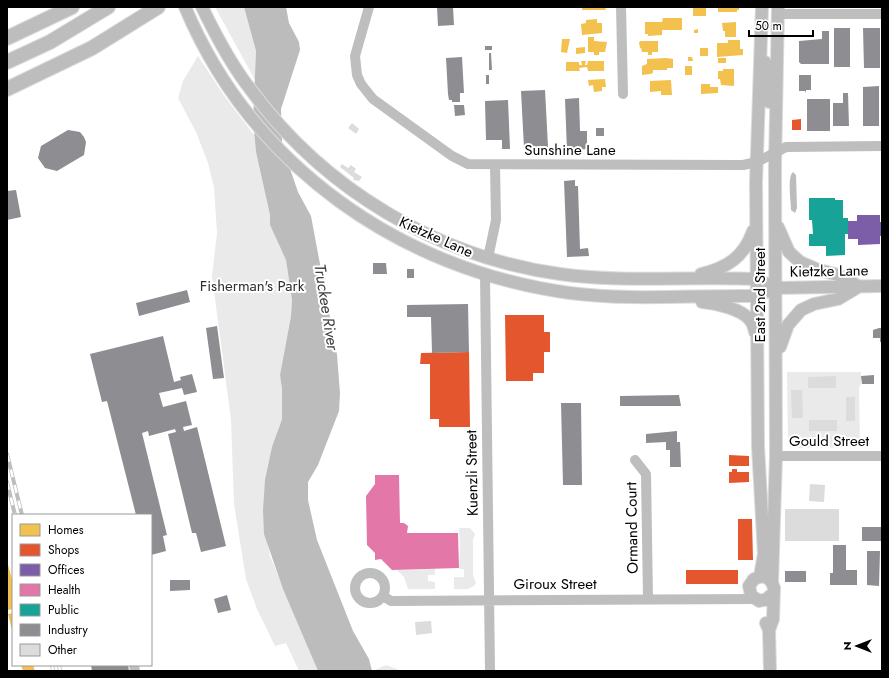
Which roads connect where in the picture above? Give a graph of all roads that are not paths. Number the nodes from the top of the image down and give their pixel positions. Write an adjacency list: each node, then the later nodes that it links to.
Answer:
1 (72, 7): 11 (highway)
2 (108, 7): 14 (highway)
3 (158, 7): 13 (highway)
4 (185, 7): 24 (main road, Kietzke Lane)
5 (202, 7): 25 (main road, Kietzke Lane)
6 (369, 7): 21 (street, Sunshine Lane)
7 (622, 7): 16 (street)
8 (762, 7): 12 (main road, East 2nd Street)
9 (778, 11): 10 (street); 19 (main road, East 2nd Street)
10 (882, 14)
11 (7, 38)
12 (761, 50): 19 (main road); 20 (main road, East 2nd Street)
13 (72, 59): 15 (highway); 17 (highway)
14 (7, 62)
15 (7, 90)
16 (623, 94)
17 (7, 99)
18 (882, 146): 19 (street, Sunshine Lane)
19 (775, 151): 20 (street, Sunshine Lane); 22 (main road, East 2nd Street)
20 (756, 162): 21 (street, Sunshine Lane); 23 (main road, East 2nd Street)
21 (495, 165): 25 (street)
22 (775, 216): 30 (main road); 32 (main road, East 2nd Street)
23 (756, 225): 28 (main road); 29 (main road, East 2nd Street)
24 (438, 258): 25 (main road); 27 (main road, Kietzke Lane)
25 (488, 258): 26 (main road, Kietzke Lane)
26 (527, 268): 27 (main road); 28 (main road, Kietzke Lane)
27 (485, 274): 34 (main road, Kietzke Lane); 48 (street, Kuenzli Street)
28 (675, 278): 29 (main road, Kietzke Lane)
29 (756, 279): 32 (main road, Kietzke Lane); 33 (main road, East 2nd Street)
30 (859, 286): 31 (main road, Kietzke Lane); 32 (main road, Kietzke Lane); 36 (main road)
31 (882, 286)
32 (776, 288): 33 (main road, Kietzke Lane); 36 (main road, East 2nd Street)
33 (756, 296): 34 (main road, Kietzke Lane); 35 (main road, East 2nd Street)
34 (663, 297): 35 (main road)
35 (757, 336): 38 (main road, East 2nd Street)
36 (776, 363): 37 (main road, East 2nd Street)
37 (776, 426): 38 (main road); 39 (main road, East 2nd Street)
38 (758, 446): 42 (main road); 43 (main road, East 2nd Street)
39 (776, 456): 40 (street, Gould Street); 42 (main road, East 2nd Street)
40 (882, 456)
41 (635, 460): 49 (street, Ormand Court)
42 (775, 483): 45 (main road, East 2nd Street)
43 (760, 576): 44 (main road); 45 (main road)
44 (749, 586): 47 (street); 50 (main road)
45 (773, 587): 50 (main road); 51 (main road, East 2nd Street)
46 (383, 596): 48 (street, Giroux Street)
47 (729, 598): 49 (street, Giroux Street); 50 (street, Giroux Street)
48 (489, 599): 49 (street, Giroux Street); 52 (street, Kuenzli Street)
49 (648, 599)
50 (757, 600): 51 (main road, East 2nd Street)
51 (769, 630): 53 (main road, East 2nd Street)
52 (490, 671)
53 (770, 671)

